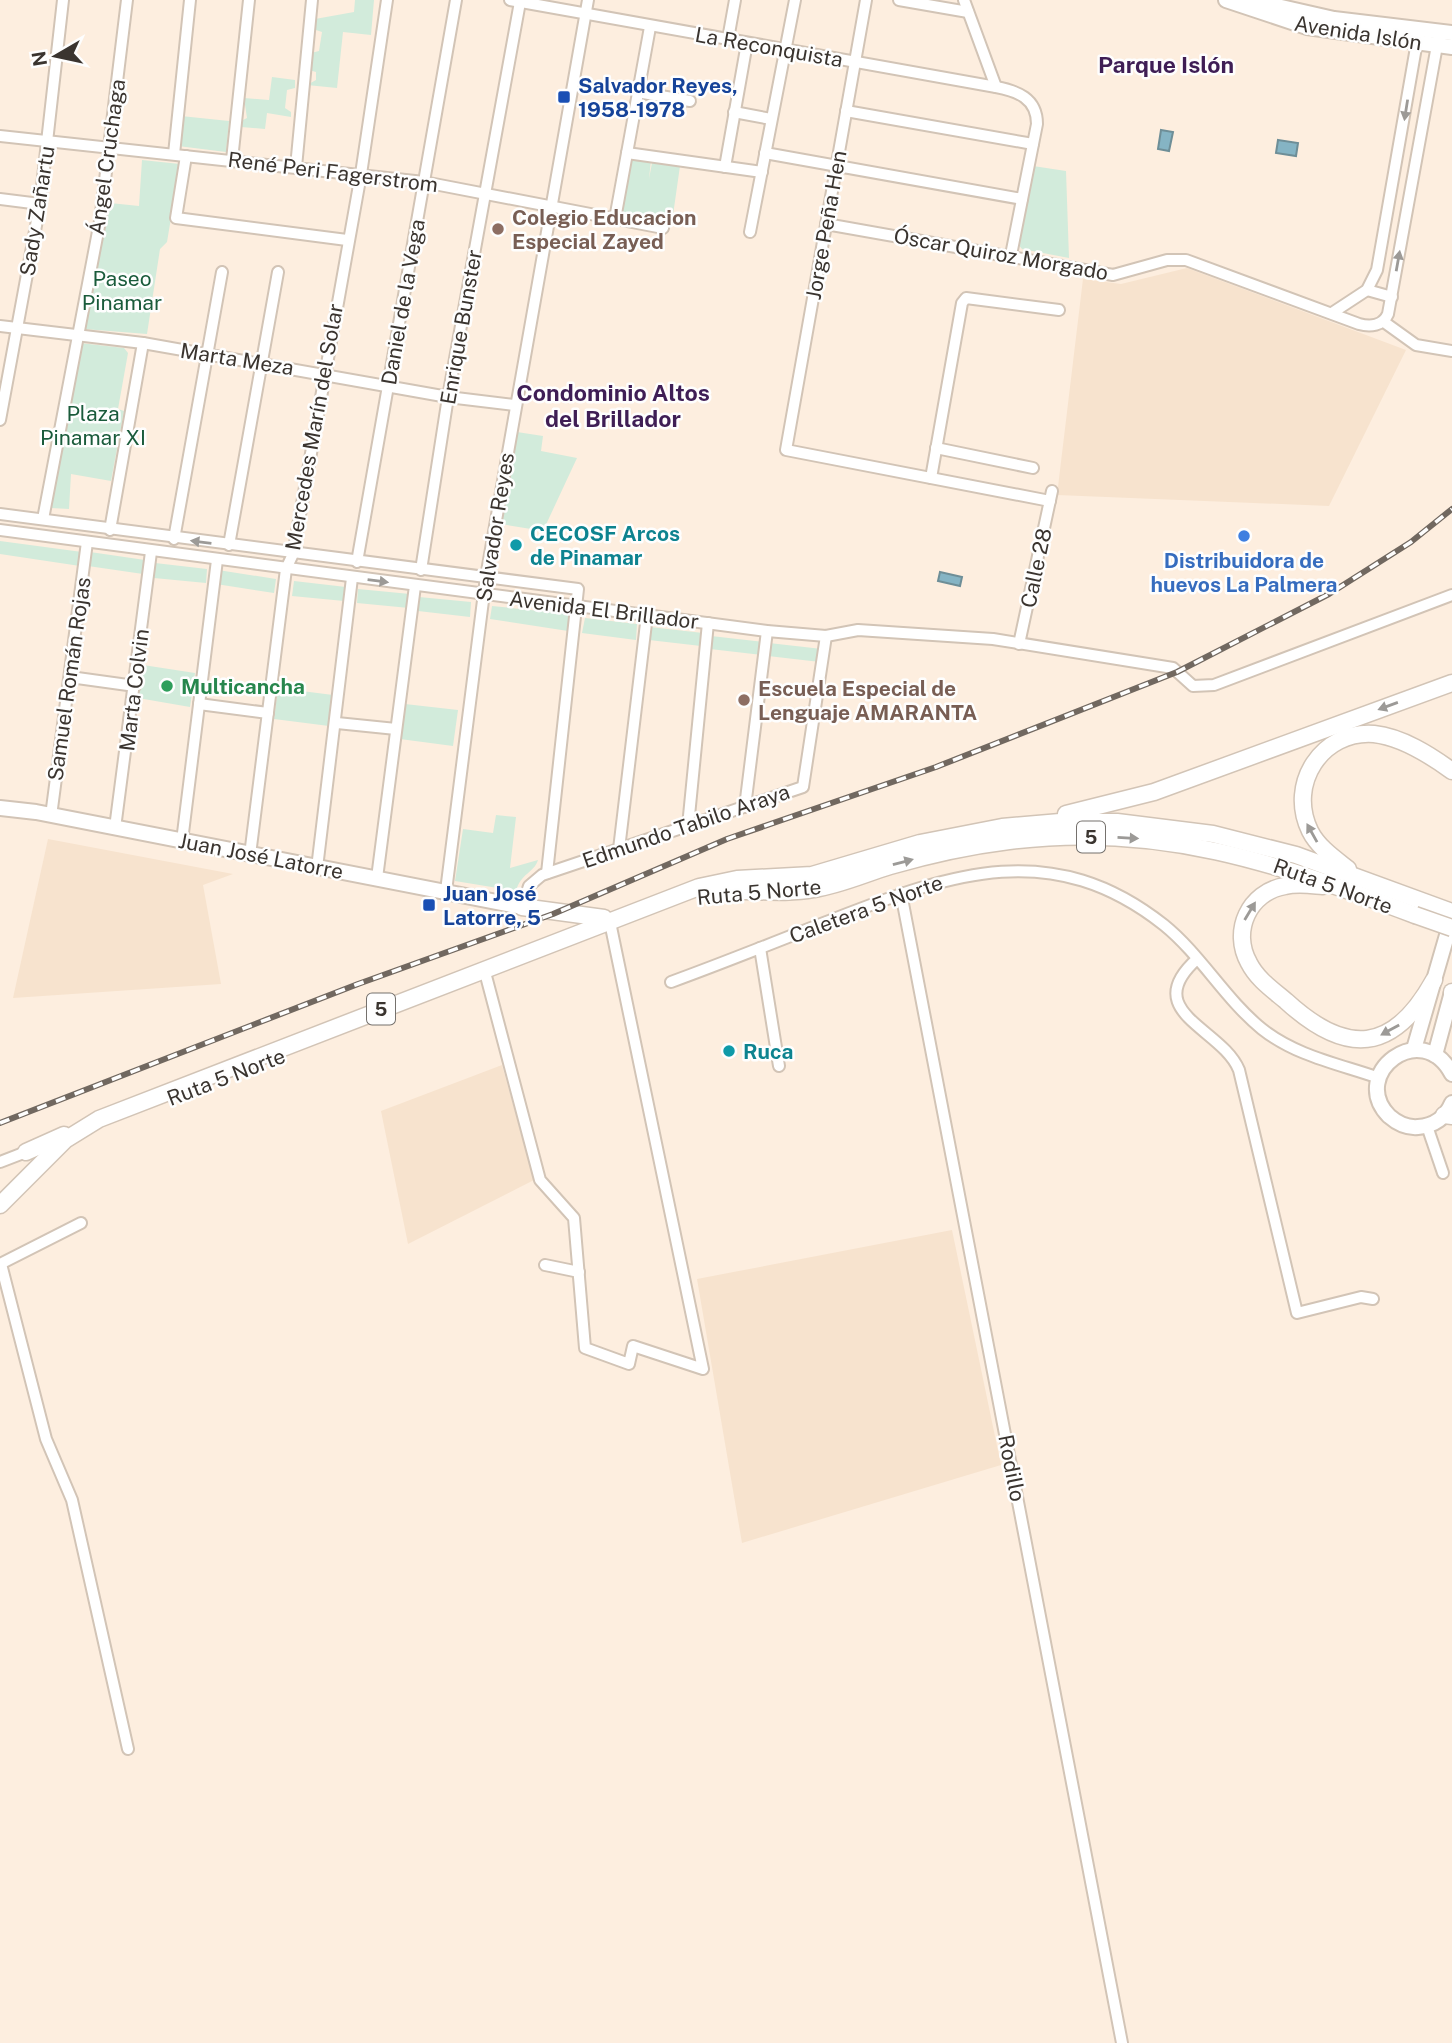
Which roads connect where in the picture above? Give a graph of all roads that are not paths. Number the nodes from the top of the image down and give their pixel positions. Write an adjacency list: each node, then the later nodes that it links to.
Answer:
1 (63, 0): 33 (street, Sady Zañartu)
2 (127, 0): 35 (street, Ángel Cruchaga)
3 (190, 0): 38 (street)
4 (249, 0): 40 (street)
5 (312, 0): 42 (street)
6 (387, 0): 45 (street, Mercedes Marín del Solar)
7 (456, 0): 46 (street, Daniel de la Vega)
8 (588, 0): 18 (street, Salvador Reyes)
9 (736, 0): 21 (street)
10 (795, 0): 24 (street)
11 (866, 0): 25 (street, Jorge Peña Hen)
12 (899, 0): 17 (street)
13 (964, 0): 17 (street)
14 (1226, 0): 20 (main road, Avenida Islón)
15 (1250, 0): 20 (main road, Avenida Islón)
16 (515, 1): 18 (street, La Reconquista); 47 (street, Enrique Bunster)
17 (968, 12): 26 (street)
18 (585, 14): 19 (street, La Reconquista); 51 (street, Salvador Reyes)
19 (650, 27): 21 (street, La Reconquista); 27 (street)
20 (1418, 36): 22 (main road, Avenida Islón); 60 (street, one-way to 60)
21 (729, 39): 23 (street, La Reconquista)
22 (1445, 40): 61 (street, one-way to 22)
23 (747, 43): 24 (street, La Reconquista); 29 (street)
24 (786, 49): 25 (street, La Reconquista); 31 (street)
25 (854, 61): 26 (street, La Reconquista); 30 (street, Jorge Peña Hen)
26 (996, 87): 34 (street, La Reconquista)
27 (637, 92): 28 (street); 36 (street)
28 (690, 101)
29 (734, 111): 31 (street); 43 (street)
30 (846, 111): 34 (street); 41 (street, Jorge Peña Hen)
31 (771, 119): 37 (street)
32 (0, 136): 33 (street, René Peri Fagerstrom)
33 (48, 141): 35 (street, René Peri Fagerstrom); 50 (street, Sady Zañartu)
34 (1033, 144): 48 (street)
35 (111, 148): 38 (street, René Peri Fagerstrom); 67 (street, Ángel Cruchaga)
36 (627, 153): 43 (street); 52 (street)
37 (765, 153): 41 (street); 44 (street)
38 (174, 154): 39 (street, René Peri Fagerstrom)
39 (186, 156): 40 (street, René Peri Fagerstrom); 56 (street)
40 (232, 160): 42 (street, René Peri Fagerstrom)
41 (836, 164): 48 (street); 53 (street, Jorge Peña Hen)
42 (296, 167): 45 (street, René Peri Fagerstrom)
43 (725, 167): 44 (street)
44 (761, 172): 55 (street)
45 (361, 173): 46 (street, René Peri Fagerstrom); 56 (street, Mercedes Marín del Solar)
46 (424, 181): 47 (street, René Peri Fagerstrom); 73 (street, Daniel de la Vega)
47 (484, 193): 51 (street, René Peri Fagerstrom); 74 (street, Enrique Bunster)
48 (1022, 199): 57 (street)
49 (0, 200): 50 (street)
50 (40, 204): 66 (street, Sady Zañartu)
51 (551, 206): 52 (street, René Peri Fagerstrom); 75 (street, Salvador Reyes)
52 (615, 219): 54 (street, René Peri Fagerstrom)
53 (826, 224): 57 (street, Óscar Quiroz Morgado); 79 (street, Jorge Peña Hen)
54 (663, 228)
55 (750, 232)
56 (347, 240): 72 (street, Mercedes Marín del Solar)
57 (1011, 256): 63 (street, Óscar Quiroz Morgado)
58 (222, 272): 70 (street)
59 (278, 272): 71 (street)
60 (1367, 290): 61 (street); 63 (street)
61 (1392, 297): 64 (street)
62 (1059, 310): 77 (street)
63 (1332, 313): 64 (street, Óscar Quiroz Morgado)
64 (1384, 322): 69 (street)
65 (0, 326): 66 (street, Marta Meza)
66 (17, 328): 67 (street, Marta Meza); 76 (street, Sady Zañartu)
67 (77, 337): 68 (street, Marta Meza); 81 (street, Ángel Cruchaga)
68 (143, 343): 70 (street, Marta Meza); 83 (street)
69 (1452, 351)
70 (206, 355): 71 (street, Marta Meza); 85 (street)
71 (262, 363): 72 (street, Marta Meza); 87 (street)
72 (323, 374): 73 (street, Marta Meza); 89 (street, Mercedes Marín del Solar)
73 (388, 386): 74 (street, Marta Meza); 91 (street, Daniel de la Vega)
74 (448, 397): 75 (street, Marta Meza); 93 (street, Enrique Bunster)
75 (514, 405): 94 (street, Salvador Reyes)
76 (0, 420)
77 (936, 448): 78 (street); 79 (street)
78 (1033, 468)
79 (930, 478): 104 (street, Calle 28)
80 (0, 515): 81 (street, Avenida El Brillador); 84 (street)
81 (43, 520): 83 (street, Avenida El Brillador)
82 (0, 530): 84 (street, Avenida El Brillador)
83 (110, 530): 85 (street, Avenida El Brillador)
84 (41, 535): 86 (street, Avenida El Brillador)
85 (174, 539): 87 (street, Avenida El Brillador, one-way to 85)
86 (87, 542): 88 (street, Avenida El Brillador); 105 (street, Samuel Román Rojas)
87 (229, 545): 89 (street, Avenida El Brillador)
88 (151, 552): 90 (street, Avenida El Brillador); 107 (street, Marta Colvin)
89 (293, 554): 91 (street, Avenida El Brillador); 92 (street, Mercedes Marín del Solar)
90 (217, 560): 92 (street, Avenida El Brillador); 108 (street)
91 (357, 562): 93 (street, Avenida El Brillador)
92 (286, 569): 95 (street, Avenida El Brillador); 109 (street, Mercedes Marín del Solar)
93 (421, 570): 94 (street, Avenida El Brillador)
94 (486, 577): 97 (street, Salvador Reyes); 99 (street, Avenida El Brillador)
95 (352, 578): 96 (street, Avenida El Brillador, one-way to 96); 110 (street)
96 (415, 586): 97 (street, Avenida El Brillador); 111 (street)
97 (484, 594): 99 (street, Avenida El Brillador); 127 (street, Salvador Reyes)
98 (1452, 595): 104 (street, Avenida El Brillador)
99 (576, 607): 100 (street, Avenida El Brillador); 123 (street)
100 (647, 615): 101 (street, Avenida El Brillador); 120 (street)
101 (708, 623): 102 (street, Avenida El Brillador); 116 (street)
102 (767, 631): 103 (street, Avenida El Brillador); 113 (street)
103 (826, 636): 104 (street, Avenida El Brillador); 113 (street, Edmundo Tabilo Araya)
104 (1019, 644)
105 (70, 677): 107 (street); 115 (street, Samuel Román Rojas)
106 (1452, 683): 117 (highway, one-way to 117)
107 (135, 686): 118 (street, Marta Colvin)
108 (199, 704): 109 (street); 119 (street)
109 (268, 713): 121 (street, Mercedes Marín del Solar)
110 (337, 723): 111 (street); 122 (street)
111 (397, 729): 124 (street)
112 (1452, 771): 125 (highway, one-way to 112)
113 (745, 807): 116 (street, Edmundo Tabilo Araya)
114 (0, 808): 115 (main road, Juan José Latorre)
115 (51, 816): 118 (main road, Juan José Latorre)
116 (688, 826): 120 (street, Edmundo Tabilo Araya)
117 (1002, 827): 125 (highway, Ruta 5 Norte / 5); 134 (highway, Ruta 5 Norte / 5)
118 (116, 828): 119 (main road, Juan José Latorre)
119 (182, 841): 121 (main road, Juan José Latorre)
120 (619, 849): 123 (street, Edmundo Tabilo Araya)
121 (250, 855): 122 (main road, Juan José Latorre)
122 (317, 868): 124 (main road, Juan José Latorre)
123 (547, 873): 129 (street)
124 (377, 878): 127 (main road, Juan José Latorre)
125 (1362, 879): 130 (highway, Ruta 5 Norte / 5)
126 (1342, 888): 130 (highway, Ruta 5 Norte / 5); 134 (highway, Ruta 5 Norte / 5, one-way to 126); 140 (highway, one-way to 126)
127 (446, 891): 129 (main road, Juan José Latorre)
128 (901, 893): 137 (street, Caletera 5 Norte); 138 (street, Caletera 5 Norte); 162 (street, Rodillo)
129 (522, 907): 132 (highway)
130 (1417, 908): 131 (highway, Ruta 5 Norte / 5); 135 (highway, Ruta 5 Norte / 5, bridge)
131 (1452, 912)
132 (553, 914): 134 (highway); 136 (highway)
133 (1452, 918): 140 (main road)
134 (612, 923): 136 (highway, Ruta 5 Norte / 5); 139 (highway, Ruta 5 Norte / 5); 159 (street)
135 (1452, 928)
136 (562, 939): 149 (highway, Ruta 5 Norte / 5)
137 (760, 948): 141 (street, Caletera 5 Norte); 145 (street)
138 (1197, 958): 147 (street, Caletera 5 Norte); 160 (street)
139 (486, 976): 155 (highway, Ruta 5 Norte / 5); 159 (street)
140 (1434, 980): 143 (main road)
141 (671, 982)
142 (1452, 994): 144 (main road)
143 (1414, 1049): 144 (main road); 147 (main road)
144 (1435, 1055): 146 (main road)
145 (779, 1066)
146 (1452, 1074)
147 (1379, 1078): 150 (main road)
148 (1449, 1111): 150 (main road)
149 (86, 1125): 151 (highway); 154 (highway, Ruta 5 Norte / 5)
150 (1427, 1126): 153 (street)
151 (26, 1152): 152 (street)
152 (0, 1162)
153 (1443, 1173)
154 (0, 1205)
155 (0, 1219)
156 (81, 1223): 157 (street)
157 (1, 1264): 161 (street)
158 (545, 1265): 159 (street)
159 (579, 1272)
160 (1373, 1299)
161 (128, 1749)
162 (1122, 2043)

